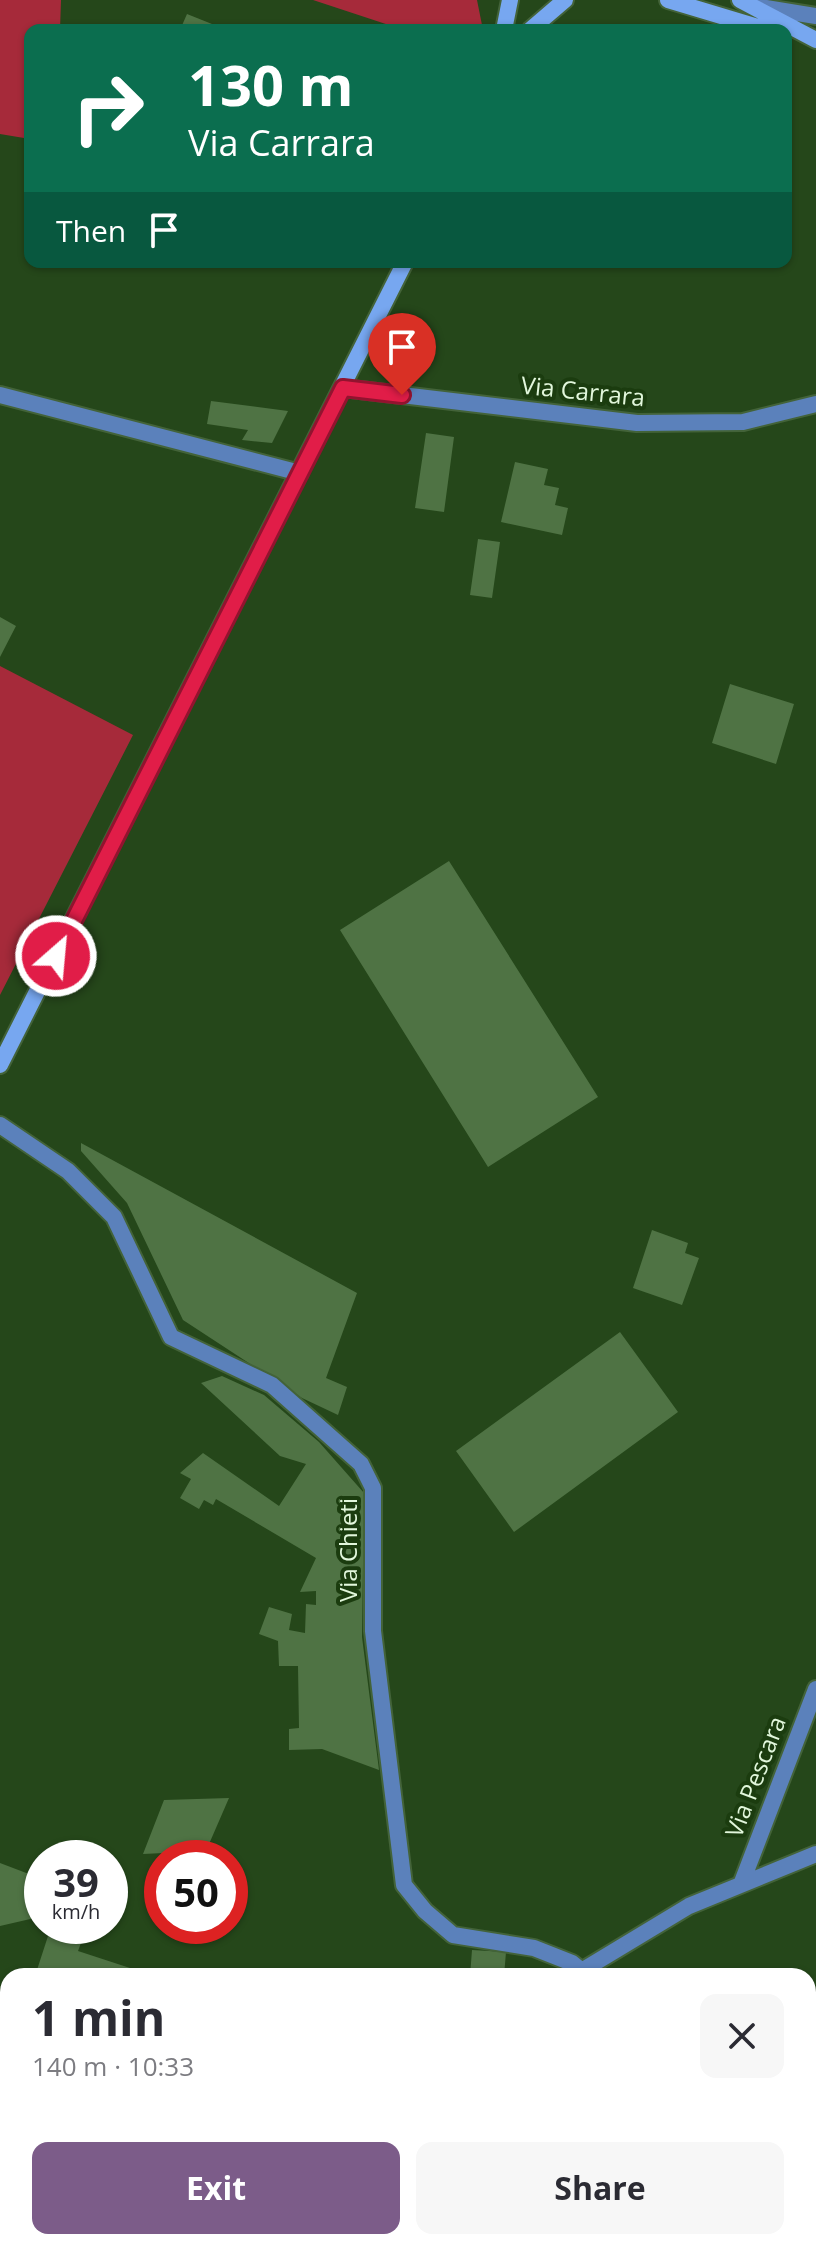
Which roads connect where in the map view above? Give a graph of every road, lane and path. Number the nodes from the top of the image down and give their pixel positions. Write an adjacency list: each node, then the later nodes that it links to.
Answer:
1 (510, 0): 6 (main road)
2 (565, 0): 7 (main road)
3 (668, 0): 8 (main road)
4 (743, 3): 5 (street); 9 (main road)
5 (816, 16)
6 (505, 24)
7 (537, 24)
8 (748, 24)
9 (782, 24)
10 (792, 29): 12 (main road)
11 (792, 36): 12 (main road)
12 (816, 42)
13 (402, 268): 14 (main road)
14 (343, 388): 16 (street, Via Carrara); 17 (main road)
15 (0, 395): 17 (street)
16 (816, 404)
17 (300, 473): 18 (main road)
18 (0, 1065)
19 (0, 1125): 23 (street, Via Chieti)
20 (816, 1689): 22 (street, Via Pescara)
21 (816, 1854): 22 (street)
22 (742, 1882): 24 (street)
23 (576, 1968)
24 (594, 1968)

